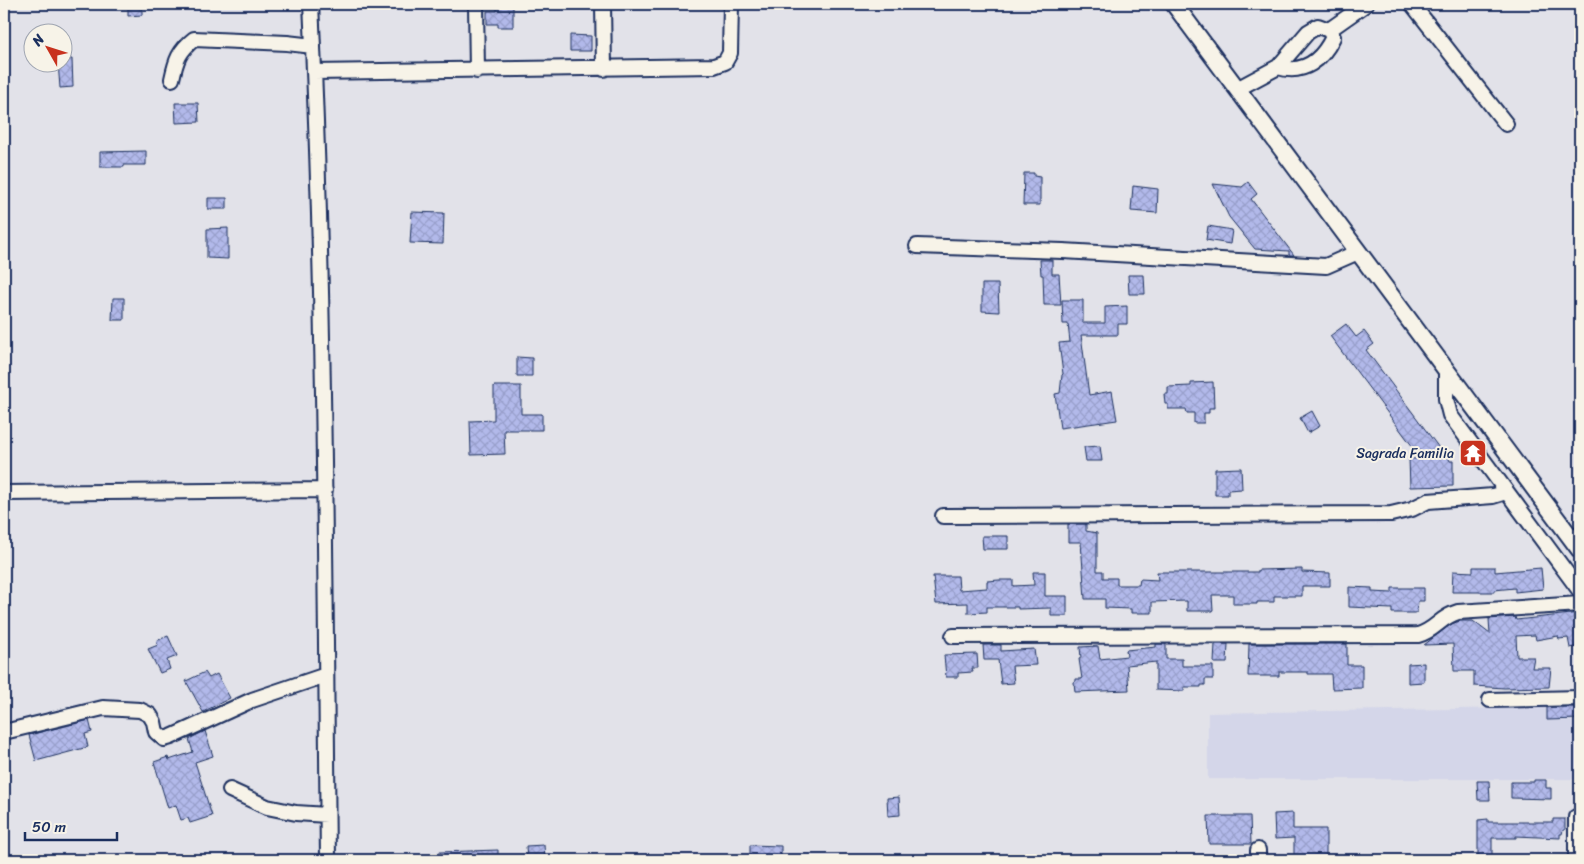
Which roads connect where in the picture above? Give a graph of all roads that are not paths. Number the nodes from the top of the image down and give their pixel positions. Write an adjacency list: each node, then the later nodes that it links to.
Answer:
1 (311, 4): 9 (street)
2 (476, 4): 12 (street)
3 (603, 4): 11 (street)
4 (731, 4): 11 (street)
5 (1174, 4): 15 (main road)
6 (1366, 4): 8 (street)
7 (1412, 4): 16 (street)
8 (1328, 30): 10 (street); 10 (street)
9 (313, 46): 13 (street); 14 (street)
10 (1278, 67): 15 (street)
11 (604, 69): 12 (street)
12 (477, 71): 13 (street)
13 (314, 72): 20 (street)
14 (172, 79)
15 (1237, 89): 18 (main road)
16 (1506, 124)
17 (917, 246): 18 (street)
18 (1358, 252): 19 (main road)
19 (1446, 371): 21 (street); 24 (main road)
20 (325, 490): 22 (street); 28 (street)
21 (1506, 492): 23 (street); 25 (street)
22 (4, 493)
23 (942, 516)
24 (1580, 550)
25 (1580, 591)
26 (1580, 604): 27 (street)
27 (953, 636)
28 (326, 675): 31 (street); 33 (street)
29 (1580, 698): 30 (street)
30 (1490, 700)
31 (4, 732)
32 (230, 790): 33 (street)
33 (327, 815): 35 (street)
34 (1576, 817): 36 (street)
35 (328, 860)
36 (1576, 860)

